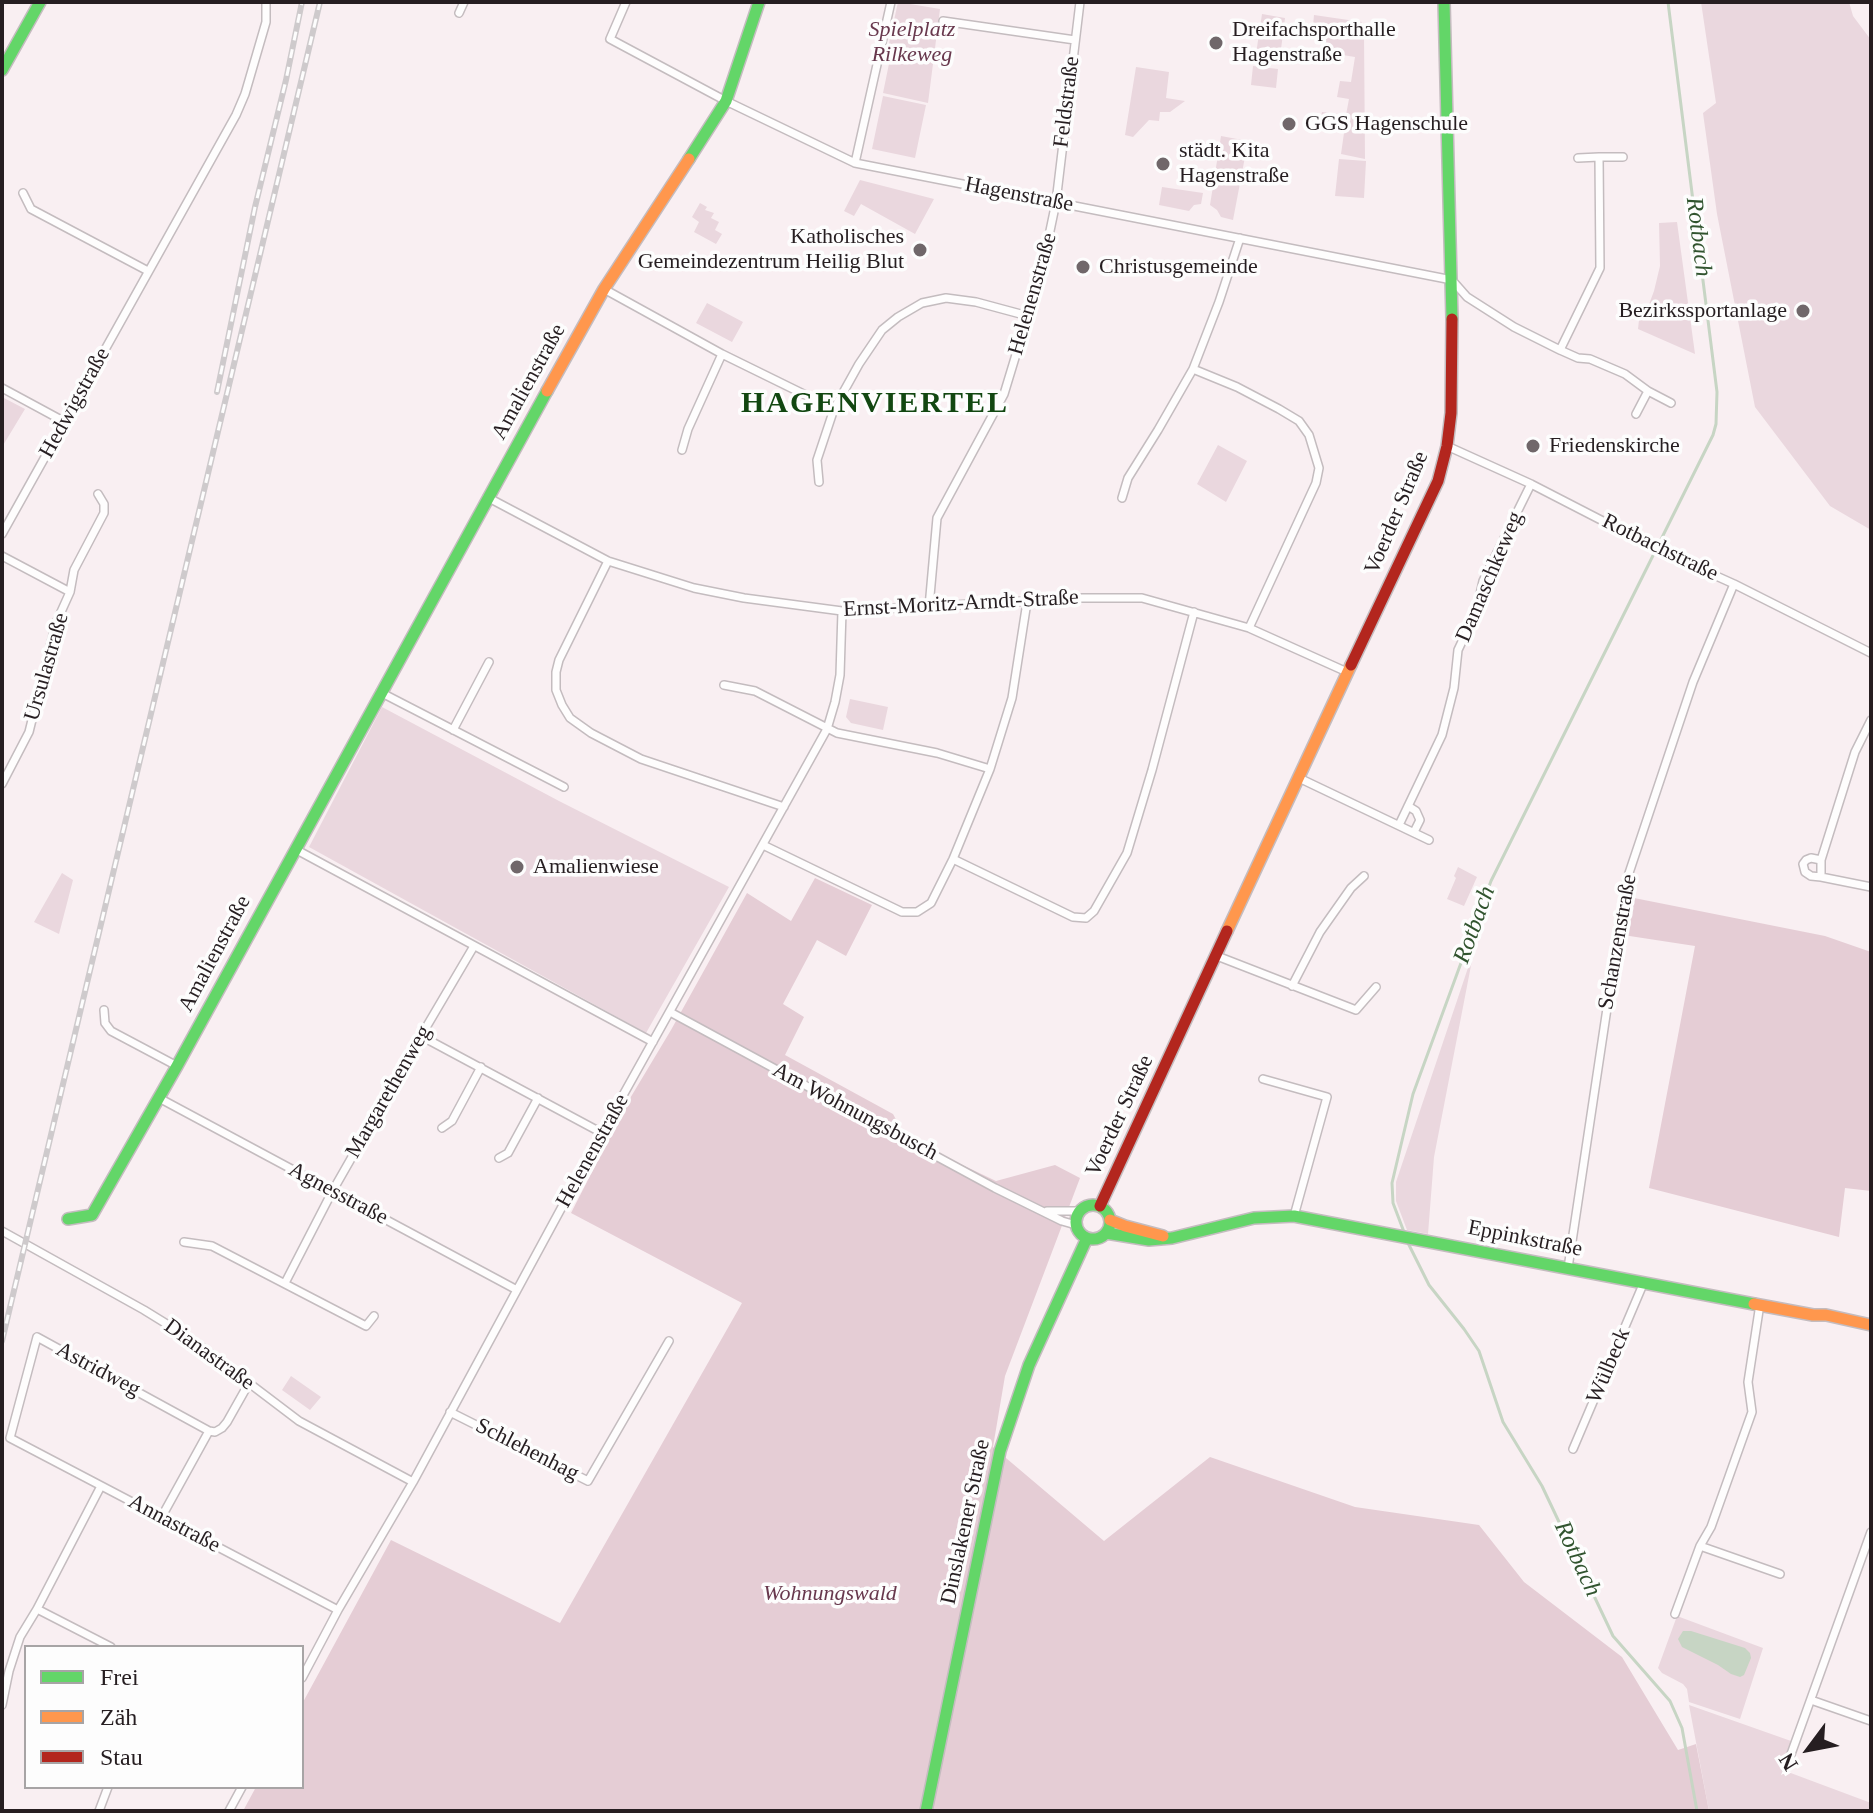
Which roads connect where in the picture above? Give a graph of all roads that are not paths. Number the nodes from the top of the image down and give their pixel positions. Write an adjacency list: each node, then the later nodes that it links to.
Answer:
1 (40, 2): 12 (street)
2 (266, 2): 21 (street, Hedwigstraße)
3 (464, 2): 9 (street)
4 (626, 2): 13 (street, Hagenstraße)
5 (759, 2): 13 (street, Amalienstraße)
6 (891, 2): 17 (street)
7 (1080, 2): 11 (street, Feldstraße)
8 (1444, 2): 22 (street, Voerder Straße)
9 (459, 13)
10 (943, 21): 11 (street)
11 (1075, 40): 19 (street, Feldstraße)
12 (2, 70)
13 (726, 101): 17 (street, Hagenstraße); 23 (street, Amalienstraße)
14 (1599, 157): 15 (street); 16 (street); 25 (street)
15 (1623, 157)
16 (1578, 158)
17 (855, 163): 19 (street, Hagenstraße)
18 (23, 193): 21 (street)
19 (1056, 202): 20 (street, Hagenstraße); 24 (street, Helenenstraße)
20 (1240, 238): 22 (street, Hagenstraße); 27 (street)
21 (148, 271): 33 (street, Hedwigstraße)
22 (1452, 280): 25 (street); 34 (street, Voerder Straße)
23 (604, 289): 26 (street); 39 (street, Amalienstraße)
24 (1028, 316): 31 (street); 47 (street, Helenenstraße)
25 (1560, 350): 29 (street)
26 (722, 354): 31 (street); 35 (street)
27 (1193, 369): 40 (street); 50 (street)
28 (2, 388): 33 (street)
29 (1648, 391): 30 (street); 32 (street)
30 (1671, 403)
31 (834, 409): 36 (street)
32 (1636, 414)
33 (65, 422): 41 (street, Hedwigstraße)
34 (1447, 446): 37 (street, Rotbachstraße); 53 (street, Voerder Straße)
35 (682, 450)
36 (819, 482)
37 (1531, 484): 44 (street, Rotbachstraße); 63 (street, Damaschkeweg)
38 (98, 494): 45 (street, Ursulastraße)
39 (487, 497): 43 (street, Ernst-Moritz-Arndt-Straße); 55 (street, Amalienstraße)
40 (1122, 498)
41 (2, 534)
42 (2, 556): 45 (street, Ursulastraße)
43 (608, 561): 48 (street, Ernst-Moritz-Arndt-Straße); 64 (street)
44 (1734, 584): 51 (street, Rotbachstraße); 104 (street, Schanzenstraße)
45 (70, 592): 61 (street, Ursulastraße)
46 (1027, 602): 47 (street, Ernst-Moritz-Arndt-Straße); 49 (street, Ernst-Moritz-Arndt-Straße); 59 (street)
47 (929, 607): 48 (street, Ernst-Moritz-Arndt-Straße)
48 (842, 611): 57 (street, Helenenstraße)
49 (1194, 612): 50 (street, Ernst-Moritz-Arndt-Straße); 70 (street)
50 (1249, 628): 53 (street, Ernst-Moritz-Arndt-Straße)
51 (1871, 653)
52 (489, 662): 58 (street)
53 (1347, 672): 60 (street, Voerder Straße)
54 (724, 685): 57 (street)
55 (380, 692): 58 (street); 69 (street, Amalienstraße)
56 (1871, 720): 71 (street)
57 (827, 729): 59 (street); 64 (street, Helenenstraße)
58 (453, 730): 62 (street)
59 (990, 769): 70 (street)
60 (1299, 778): 65 (street); 76 (street, Voerder Straße)
61 (2, 784)
62 (564, 787)
63 (1408, 806): 65 (street, Damaschkeweg); 66 (street)
64 (784, 807): 68 (street, Helenenstraße)
65 (1399, 825): 66 (street)
66 (1414, 832): 67 (street)
67 (1429, 840)
68 (763, 845): 70 (street); 80 (street, Helenenstraße)
69 (295, 849): 75 (street); 83 (street, Amalienstraße)
70 (953, 859)
71 (1821, 860): 73 (street); 73 (street)
72 (1364, 876): 77 (street)
73 (1821, 877): 74 (street)
74 (1871, 887)
75 (474, 946): 81 (street, Margarethenweg); 82 (street)
76 (1217, 956): 77 (street); 92 (street, Voerder Straße)
77 (1292, 986): 78 (street)
78 (1376, 987)
79 (104, 1010): 83 (street)
80 (670, 1012): 82 (street, Helenenstraße); 93 (street, Am Wohnungsbusch)
81 (421, 1036): 84 (street); 91 (street, Margarethenweg)
82 (653, 1042): 89 (street, Helenenstraße)
83 (177, 1066): 86 (street, Amalienstraße)
84 (481, 1067): 87 (street); 88 (street)
85 (1263, 1079): 95 (street)
86 (159, 1098): 91 (street, Agnesstraße); 96 (street, Amalienstraße)
87 (538, 1098): 89 (street); 90 (street)
88 (442, 1128)
89 (602, 1133): 107 (street, Helenenstraße)
90 (499, 1158)
91 (332, 1192): 106 (street, Margarethenweg); 107 (street, Agnesstraße)
92 (1100, 1206): 94 (street, Voerder Straße); 97 (street, Voerder Straße)
93 (1041, 1211): 94 (street, Am Wohnungsbusch); 98 (street, Am Wohnungsbusch)
94 (1080, 1211): 98 (street)
95 (1294, 1216): 102 (street, Eppinkstraße); 104 (street, Eppinkstraße)
96 (68, 1219)
97 (1110, 1220): 100 (street); 102 (street, Eppinkstraße)
98 (1076, 1225): 101 (street)
99 (2, 1231): 112 (street, Dianastraße)
100 (1106, 1233): 101 (street); 102 (street, Eppinkstraße)
101 (1087, 1238): 136 (street, Dinslakener Straße)
102 (1172, 1238)
103 (184, 1242): 106 (street)
104 (1568, 1268): 105 (street, Eppinkstraße)
105 (1644, 1282): 108 (street, Eppinkstraße); 116 (street, Wülbeck)
106 (285, 1283): 109 (street)
107 (517, 1290): 113 (street, Helenenstraße)
108 (1760, 1304): 110 (street, Eppinkstraße); 121 (street)
109 (374, 1316)
110 (1871, 1325)
111 (669, 1341): 113 (street, Schlehenhag)
112 (249, 1383): 114 (street); 117 (street, Dianastraße)
113 (450, 1412): 117 (street, Helenenstraße)
114 (209, 1431): 115 (street, Astridweg); 119 (street)
115 (10, 1438): 118 (street, Annastraße)
116 (1573, 1449)
117 (413, 1482): 124 (street, Helenenstraße)
118 (101, 1486): 119 (street, Annastraße); 123 (street)
119 (161, 1518): 124 (street, Annastraße)
120 (1871, 1532): 128 (street)
121 (1700, 1546): 122 (street); 125 (street)
122 (1780, 1574)
123 (37, 1609): 126 (street); 129 (street)
124 (338, 1610): 127 (street, Helenenstraße)
125 (1675, 1614)
126 (107, 1645)
127 (304, 1674)
128 (1811, 1700): 130 (street); 131 (street)
129 (2, 1705)
130 (1871, 1721)
131 (1786, 1768)
132 (107, 1789): 134 (street)
133 (241, 1789): 135 (street)
134 (99, 1811)
135 (229, 1811)
136 (926, 1811)

